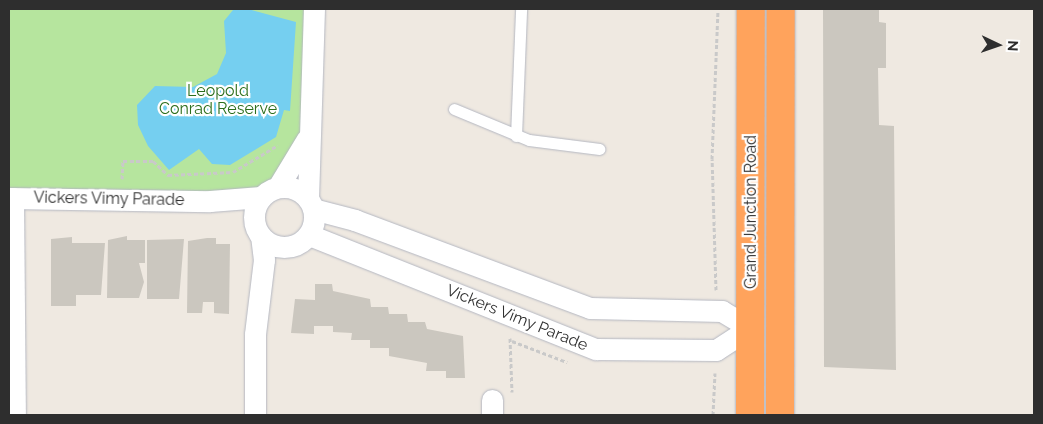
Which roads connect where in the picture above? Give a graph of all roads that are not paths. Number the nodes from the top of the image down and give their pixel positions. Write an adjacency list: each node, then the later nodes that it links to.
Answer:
1 (314, 9): 7 (street)
2 (522, 9): 6 (lane)
3 (751, 9): 16 (highway, Grand Junction Road)
4 (781, 9): 17 (highway, Grand Junction Road)
5 (454, 109): 6 (lane)
6 (516, 136): 8 (lane)
7 (307, 139): 9 (street); 12 (street)
8 (599, 149)
9 (270, 192): 11 (street, Vickers Vimy Parade); 12 (street); 13 (street)
10 (11, 198): 11 (street, Vickers Vimy Parade); 18 (street)
11 (210, 201): 13 (street, Vickers Vimy Parade)
12 (311, 204): 14 (street); 16 (street, Vickers Vimy Parade)
13 (258, 230): 14 (street); 15 (street)
14 (301, 240): 15 (street); 16 (street, Vickers Vimy Parade)
15 (262, 292): 19 (street)
16 (750, 328): 17 (highway); 20 (highway, Grand Junction Road)
17 (780, 329): 21 (highway, Grand Junction Road)
18 (15, 415)
19 (255, 415)
20 (750, 415)
21 (780, 415)

